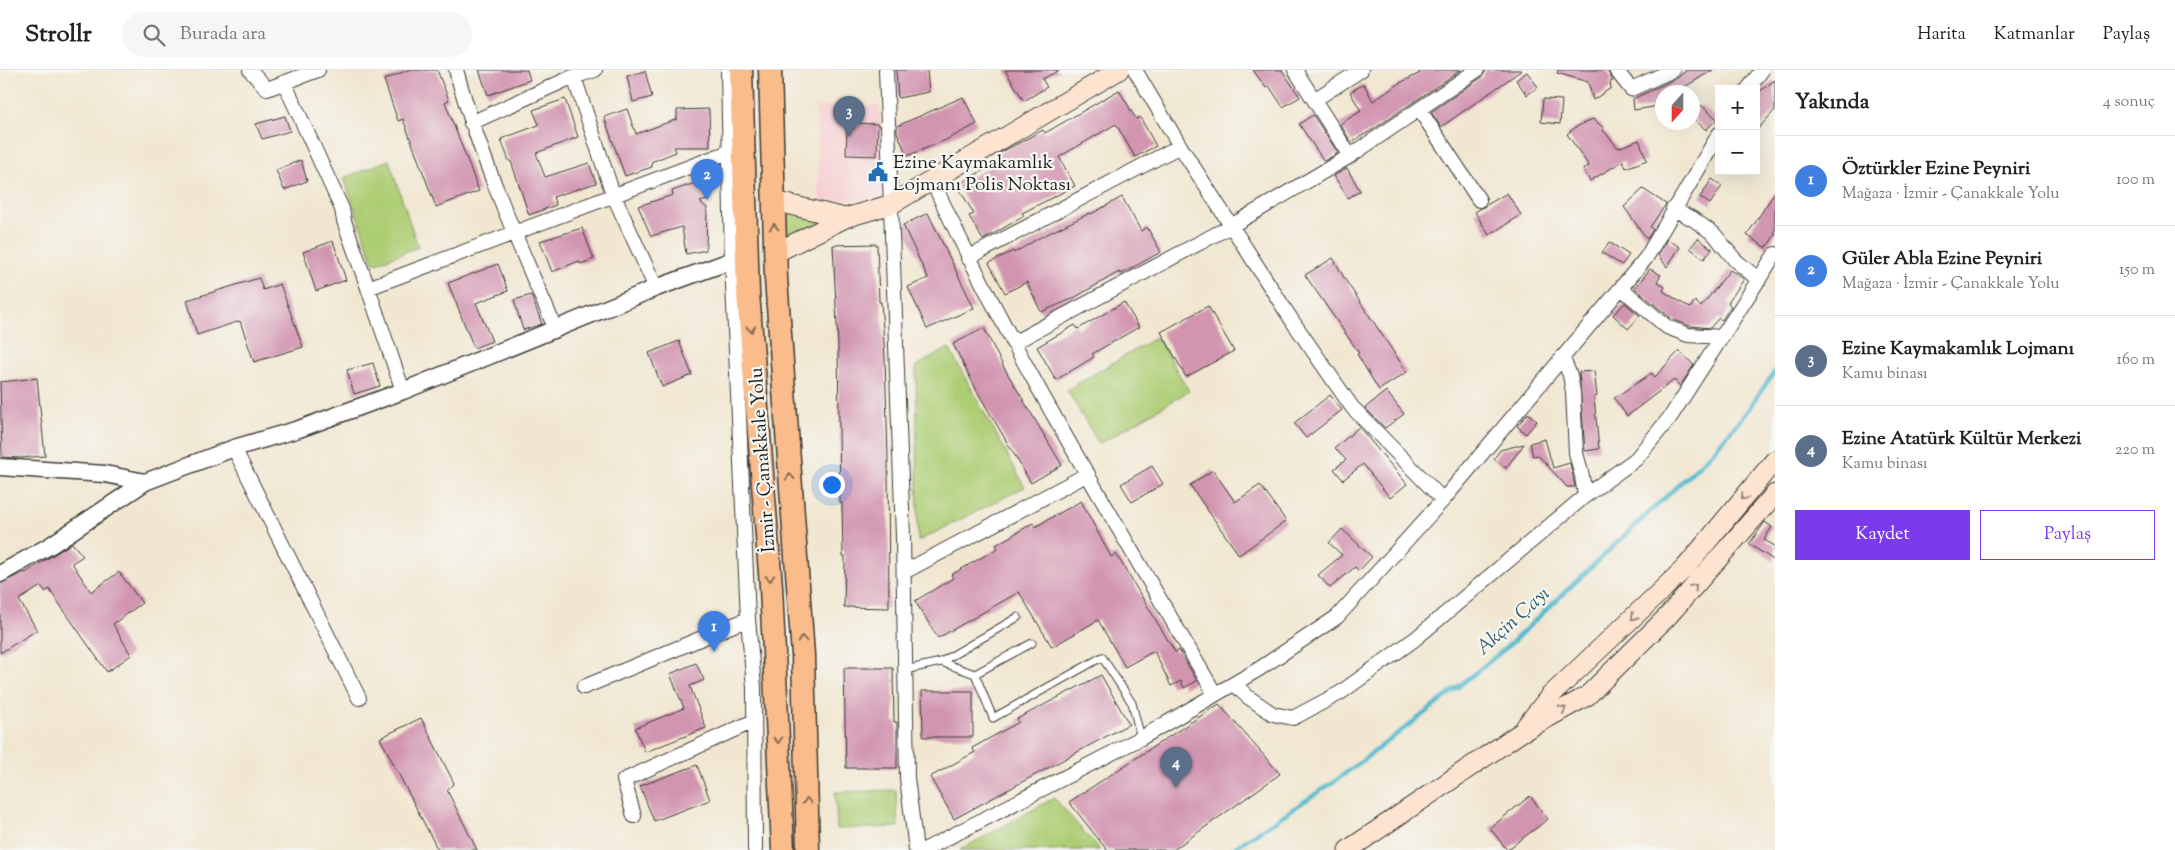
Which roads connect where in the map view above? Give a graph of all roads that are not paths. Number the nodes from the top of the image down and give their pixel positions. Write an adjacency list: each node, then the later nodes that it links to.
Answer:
1 (250, 70): 18 (street)
2 (318, 70): 18 (street)
3 (456, 70): 22 (street)
4 (595, 70): 17 (street)
5 (728, 70): 25 (street)
6 (741, 70): 38 (highway, İzmir - Çanakkale Yolu)
7 (770, 70): 30 (highway, İzmir - Çanakkale Yolu)
8 (886, 70): 31 (street)
9 (1119, 70): 27 (main road)
10 (1135, 70): 24 (street)
11 (1295, 70): 20 (street)
12 (1361, 70): 20 (street)
13 (1477, 70): 21 (street)
14 (1616, 70): 15 (street)
15 (1673, 70)
16 (1762, 70): 19 (street)
17 (574, 77): 22 (street); 28 (street)
18 (285, 84): 41 (street)
19 (1751, 85)
20 (1314, 100): 26 (street)
21 (1419, 109): 26 (street); 29 (street)
22 (471, 123): 35 (street)
23 (1715, 141): 32 (street)
24 (1180, 146): 34 (street); 39 (street)
25 (729, 152): 28 (street); 38 (street)
26 (1350, 156): 34 (street)
27 (932, 180): 31 (main road); 39 (street)
28 (613, 194): 35 (street); 42 (street)
29 (1479, 200)
30 (774, 201): 33 (main road); 36 (highway, İzmir - Çanakkale Yolu, one-way to 30)
31 (892, 204): 33 (main road); 57 (street)
32 (1673, 209): 40 (street); 43 (street)
33 (845, 218): 36 (main road)
34 (1231, 226): 46 (street); 56 (street)
35 (514, 232): 41 (street); 44 (street)
36 (775, 253): 75 (highway, İzmir - Çanakkale Yolu, one-way to 36)
37 (1775, 254): 40 (street)
38 (740, 258): 42 (street); 60 (street); 74 (highway, İzmir - Çanakkale Yolu, one-way to 74)
39 (968, 258): 46 (street)
40 (1759, 280): 45 (street)
41 (368, 288): 48 (street)
42 (656, 288): 44 (street)
43 (1621, 288): 45 (street); 47 (street)
44 (556, 330): 48 (street)
45 (1722, 337): 55 (street)
46 (1013, 343): 52 (street)
47 (1562, 357): 55 (street); 56 (street)
48 (403, 391): 49 (street)
49 (234, 448): 53 (street); 68 (street)
50 (1775, 460): 70 (main road, one-way to 70)
51 (0, 467): 53 (street)
52 (1088, 474): 57 (street); 67 (street)
53 (145, 482): 58 (street)
54 (1775, 494): 70 (main road, one-way to 54)
55 (1585, 496): 65 (street)
56 (1442, 500): 65 (street)
57 (904, 572): 63 (street)
58 (0, 574)
59 (1018, 617): 62 (lane)
60 (748, 619): 66 (street); 69 (street)
61 (1032, 644): 64 (lane)
62 (941, 662): 63 (lane); 64 (lane)
63 (905, 670): 76 (street)
64 (975, 674): 71 (lane)
65 (1234, 684): 67 (street)
66 (584, 687)
67 (1215, 694): 71 (street)
68 (359, 698)
69 (754, 721): 72 (street); 73 (street)
70 (1520, 733): 78 (main road)
71 (1141, 738): 77 (street)
72 (634, 816)
73 (755, 850)
74 (783, 850)
75 (808, 850)
76 (916, 850)
77 (924, 850)
78 (1348, 850)

